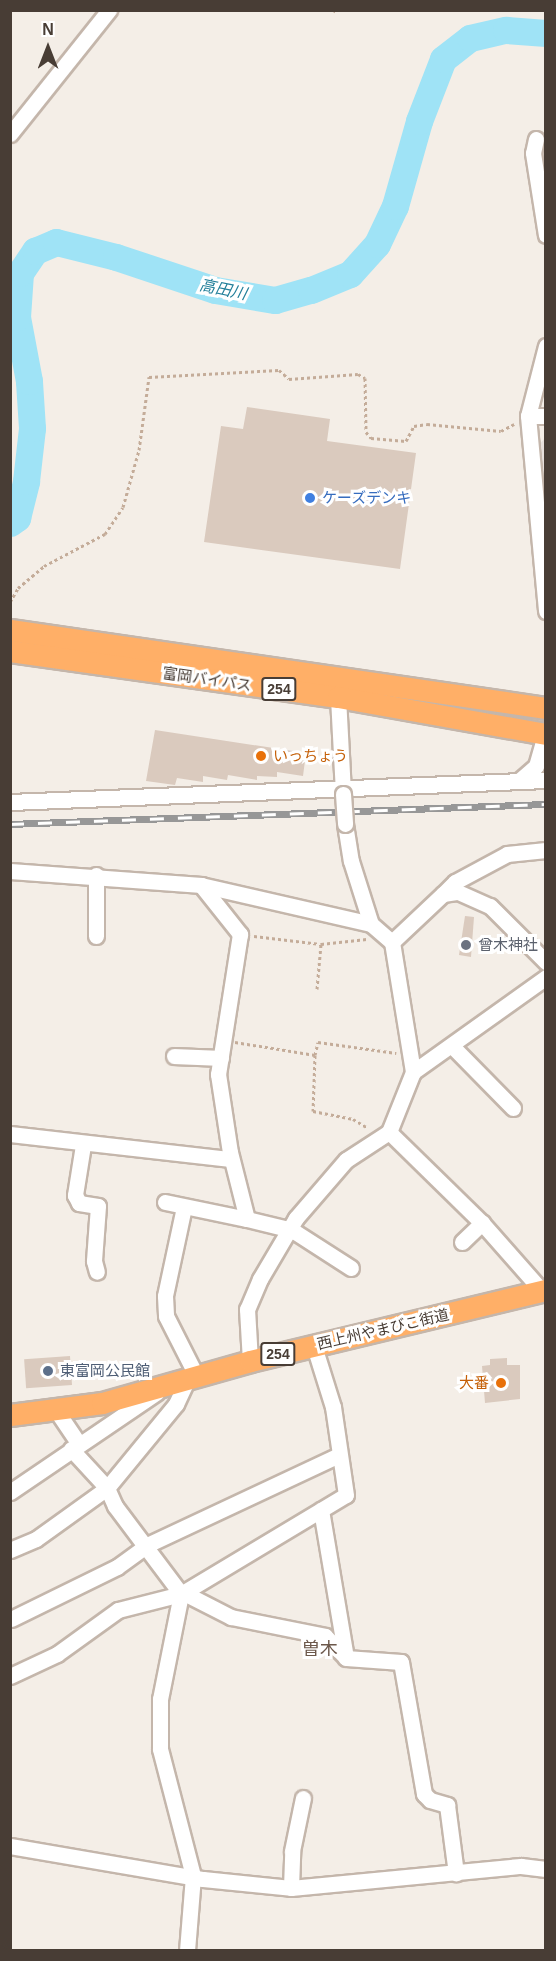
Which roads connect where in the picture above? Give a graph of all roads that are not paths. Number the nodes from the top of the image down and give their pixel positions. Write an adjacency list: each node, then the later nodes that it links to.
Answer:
1 (109, 10): 2 (street)
2 (10, 134)
3 (536, 139): 4 (street)
4 (546, 235)
5 (546, 346): 6 (street)
6 (528, 416): 7 (street); 8 (street)
7 (546, 416)
8 (546, 611)
9 (10, 630): 12 (highway, 富岡バイパス / 254)
10 (10, 651): 11 (highway, 富岡バイパス / 254)
11 (338, 697): 13 (highway, 富岡バイパス / 254); 16 (street)
12 (546, 708)
13 (545, 733): 14 (street)
14 (520, 780): 15 (street); 16 (street)
15 (546, 780)
16 (343, 792): 17 (street); 23 (street, bridge)
17 (10, 802)
18 (546, 850): 22 (street)
19 (10, 871): 20 (street)
20 (96, 875): 21 (street); 24 (street)
21 (201, 885): 23 (street); 29 (street)
22 (443, 894): 23 (street); 25 (street)
23 (381, 933): 30 (street)
24 (96, 936)
25 (545, 960)
26 (546, 976): 27 (street)
27 (452, 1046): 30 (street); 31 (street)
28 (174, 1056): 29 (street)
29 (221, 1058): 35 (street)
30 (412, 1072): 33 (street)
31 (513, 1108)
32 (10, 1134): 34 (street)
33 (383, 1136): 39 (street); 40 (street)
34 (83, 1144): 35 (street); 43 (street)
35 (231, 1159): 38 (street)
36 (165, 1202): 37 (street)
37 (184, 1207): 38 (street); 47 (street)
38 (247, 1219): 40 (street)
39 (482, 1223): 41 (street); 44 (street)
40 (292, 1230): 42 (street); 46 (street)
41 (462, 1242)
42 (351, 1268)
43 (97, 1272)
44 (544, 1291): 45 (highway, 西上州やまびこ街道 / 254)
45 (314, 1346): 46 (highway, 西上州やまびこ街道 / 254); 51 (street)
46 (250, 1361): 47 (highway, 西上州やまびこ街道 / 254)
47 (184, 1381): 48 (highway, 西上州やまびこ街道 / 254); 50 (street); 52 (street)
48 (56, 1410): 49 (highway, 西上州やまびこ街道 / 254); 50 (street)
49 (10, 1415)
50 (75, 1447): 52 (street); 53 (street)
51 (339, 1455): 54 (street); 55 (street)
52 (107, 1488): 55 (street); 56 (street)
53 (10, 1492)
54 (321, 1510): 57 (street); 59 (street)
55 (147, 1545): 57 (street); 58 (street)
56 (10, 1550)
57 (182, 1594): 59 (street); 60 (street); 65 (street)
58 (11, 1619)
59 (346, 1658): 64 (street)
60 (10, 1677)
61 (303, 1798): 66 (street)
62 (10, 1846): 65 (street)
63 (546, 1869): 64 (street)
64 (456, 1873): 66 (street)
65 (193, 1876): 66 (street); 67 (street)
66 (291, 1888)
67 (187, 1950)

